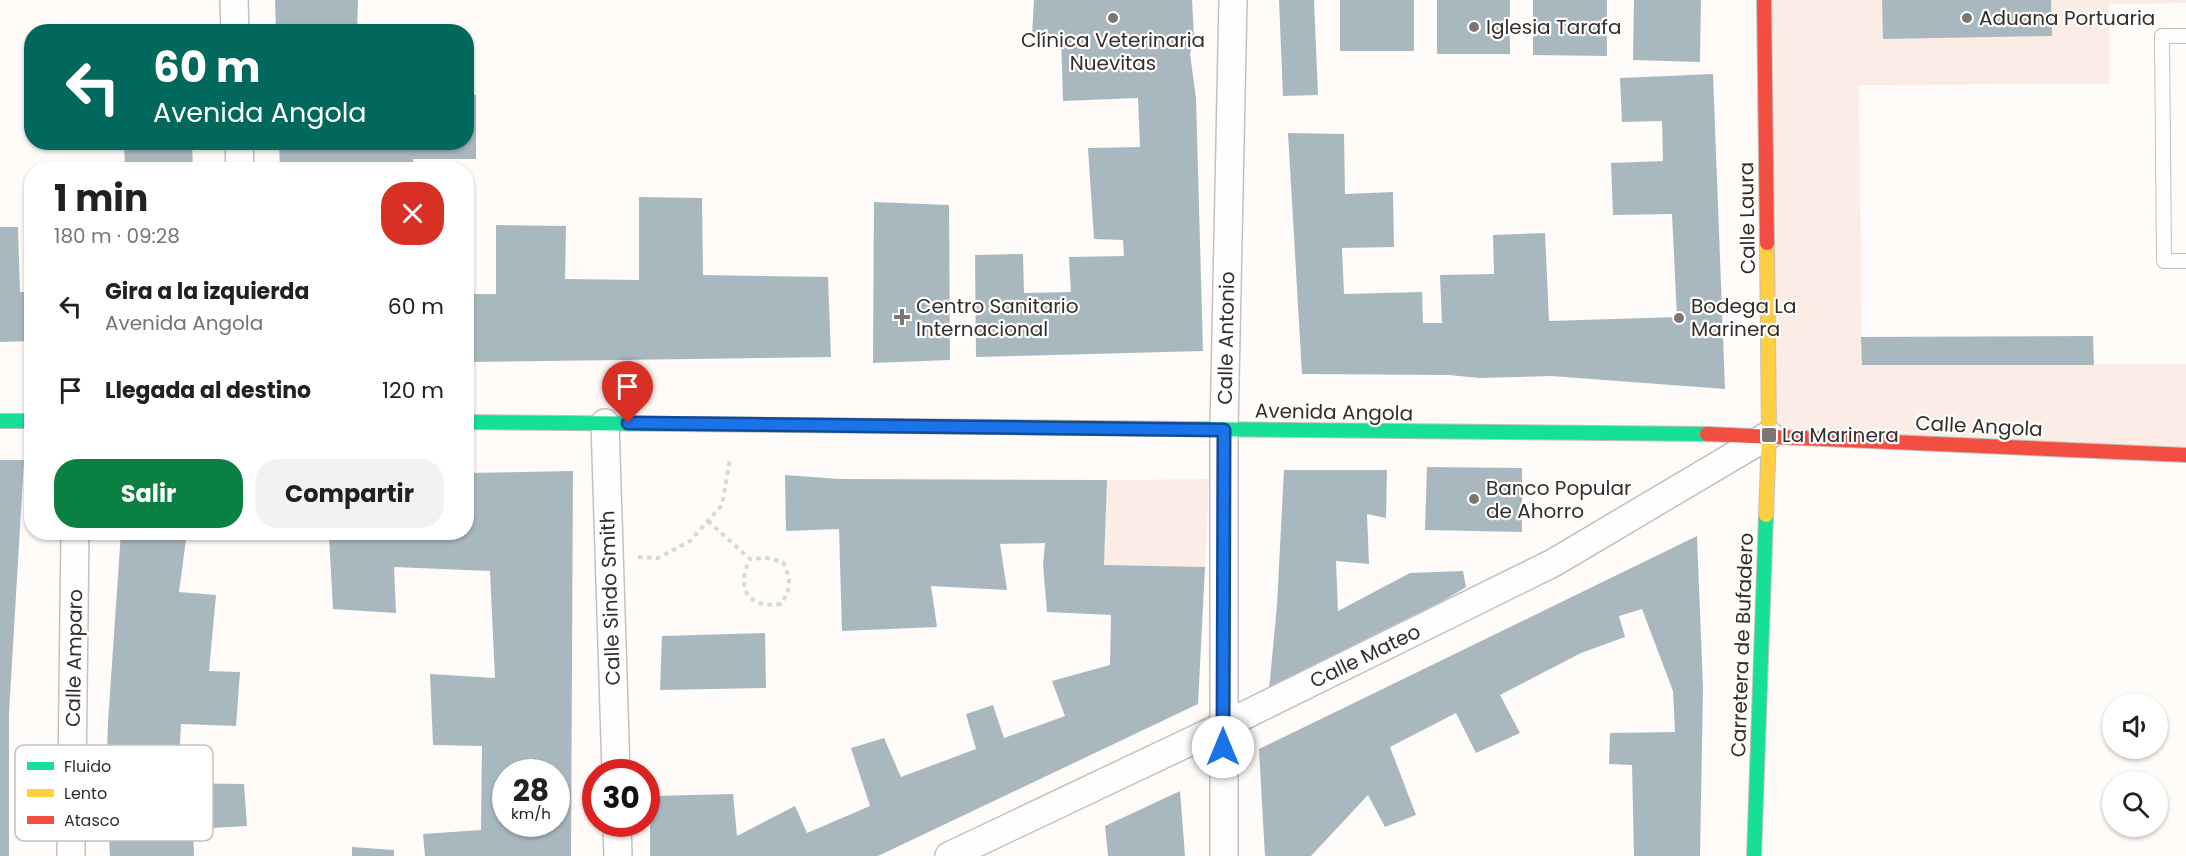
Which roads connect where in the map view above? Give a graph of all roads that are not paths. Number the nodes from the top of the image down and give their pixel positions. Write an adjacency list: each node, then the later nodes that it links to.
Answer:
1 (234, 0): 4 (street)
2 (1233, 0): 11 (street, Calle Antonio)
3 (1764, 0): 12 (main road, Calle Laura)
4 (235, 24)
5 (2186, 36): 6 (lane)
6 (2186, 261)
7 (0, 421): 8 (main road)
8 (24, 421)
9 (474, 422): 10 (main road, Avenida Angola)
10 (605, 423): 11 (main road, Avenida Angola); 17 (street, Calle Sindo Smith)
11 (1224, 430): 12 (main road, Avenida Angola); 15 (street, Calle Antonio)
12 (1769, 435): 13 (main road, Calle Angola); 15 (street, Calle Mateo); 24 (main road, Carretera de Bufadero)
13 (2186, 455)
14 (75, 540): 16 (street, Calle Amparo)
15 (1223, 726): 22 (street, Calle Mateo); 23 (street, Calle Antonio)
16 (72, 745)
17 (616, 759)
18 (617, 837): 21 (street)
19 (71, 841): 20 (street, Calle Amparo)
20 (71, 856)
21 (618, 856)
22 (949, 856)
23 (1224, 856)
24 (1754, 856)

